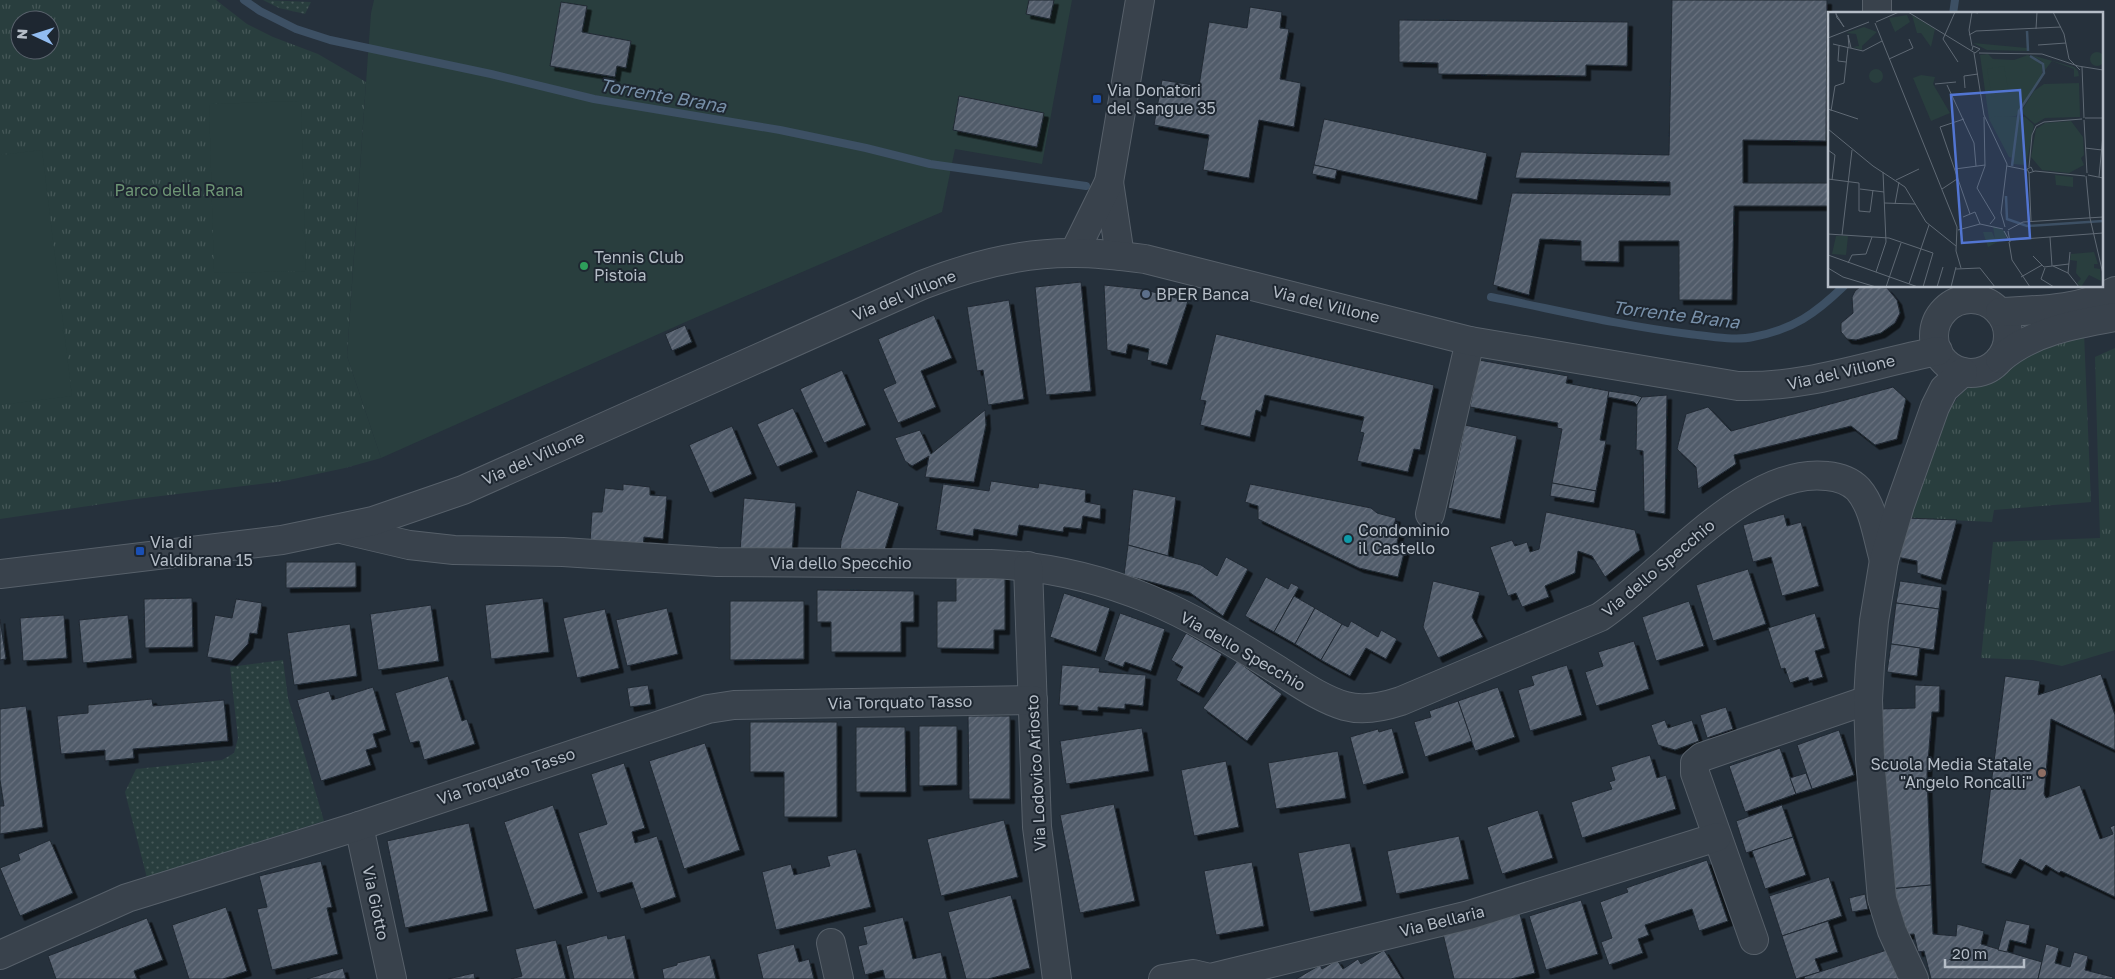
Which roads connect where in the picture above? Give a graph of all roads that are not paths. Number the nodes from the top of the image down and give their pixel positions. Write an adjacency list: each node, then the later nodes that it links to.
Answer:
1 (1140, 0): 2 (street)
2 (1109, 182): 3 (street); 4 (street)
3 (1074, 253): 4 (street, Via del Villone); 13 (street, Via del Villone)
4 (1120, 256): 8 (street, Via del Villone)
5 (2115, 291): 6 (street)
6 (1982, 300): 9 (street); 10 (street)
7 (2115, 317): 10 (street)
8 (1470, 341): 9 (street, Via del Villone); 12 (street)
9 (1938, 351): 11 (street)
10 (2000, 359): 11 (street)
11 (1964, 372): 14 (street, Via dello Specchio)
12 (1430, 514)
13 (341, 529): 15 (street, Via dello Specchio); 16 (street, Via del Villone)
14 (1884, 560): 15 (street, Via dello Specchio); 18 (street, Via dello Specchio)
15 (1028, 566): 17 (street, Via Lodovico Ariosto)
16 (0, 574)
17 (1033, 700): 19 (street, Via Torquato Tasso); 26 (street, Via Lodovico Ariosto)
18 (1868, 700): 20 (street); 29 (street, Via dello Specchio)
19 (359, 826): 23 (street, Via Torquato Tasso); 24 (street, Via Giotto)
20 (1717, 837): 21 (street); 28 (street, Via Bellaria)
21 (1754, 940)
22 (830, 943): 25 (street)
23 (0, 955)
24 (392, 979)
25 (839, 979)
26 (1057, 979)
27 (1163, 979): 28 (street, Via Bellaria)
28 (1211, 979)
29 (1914, 979)

